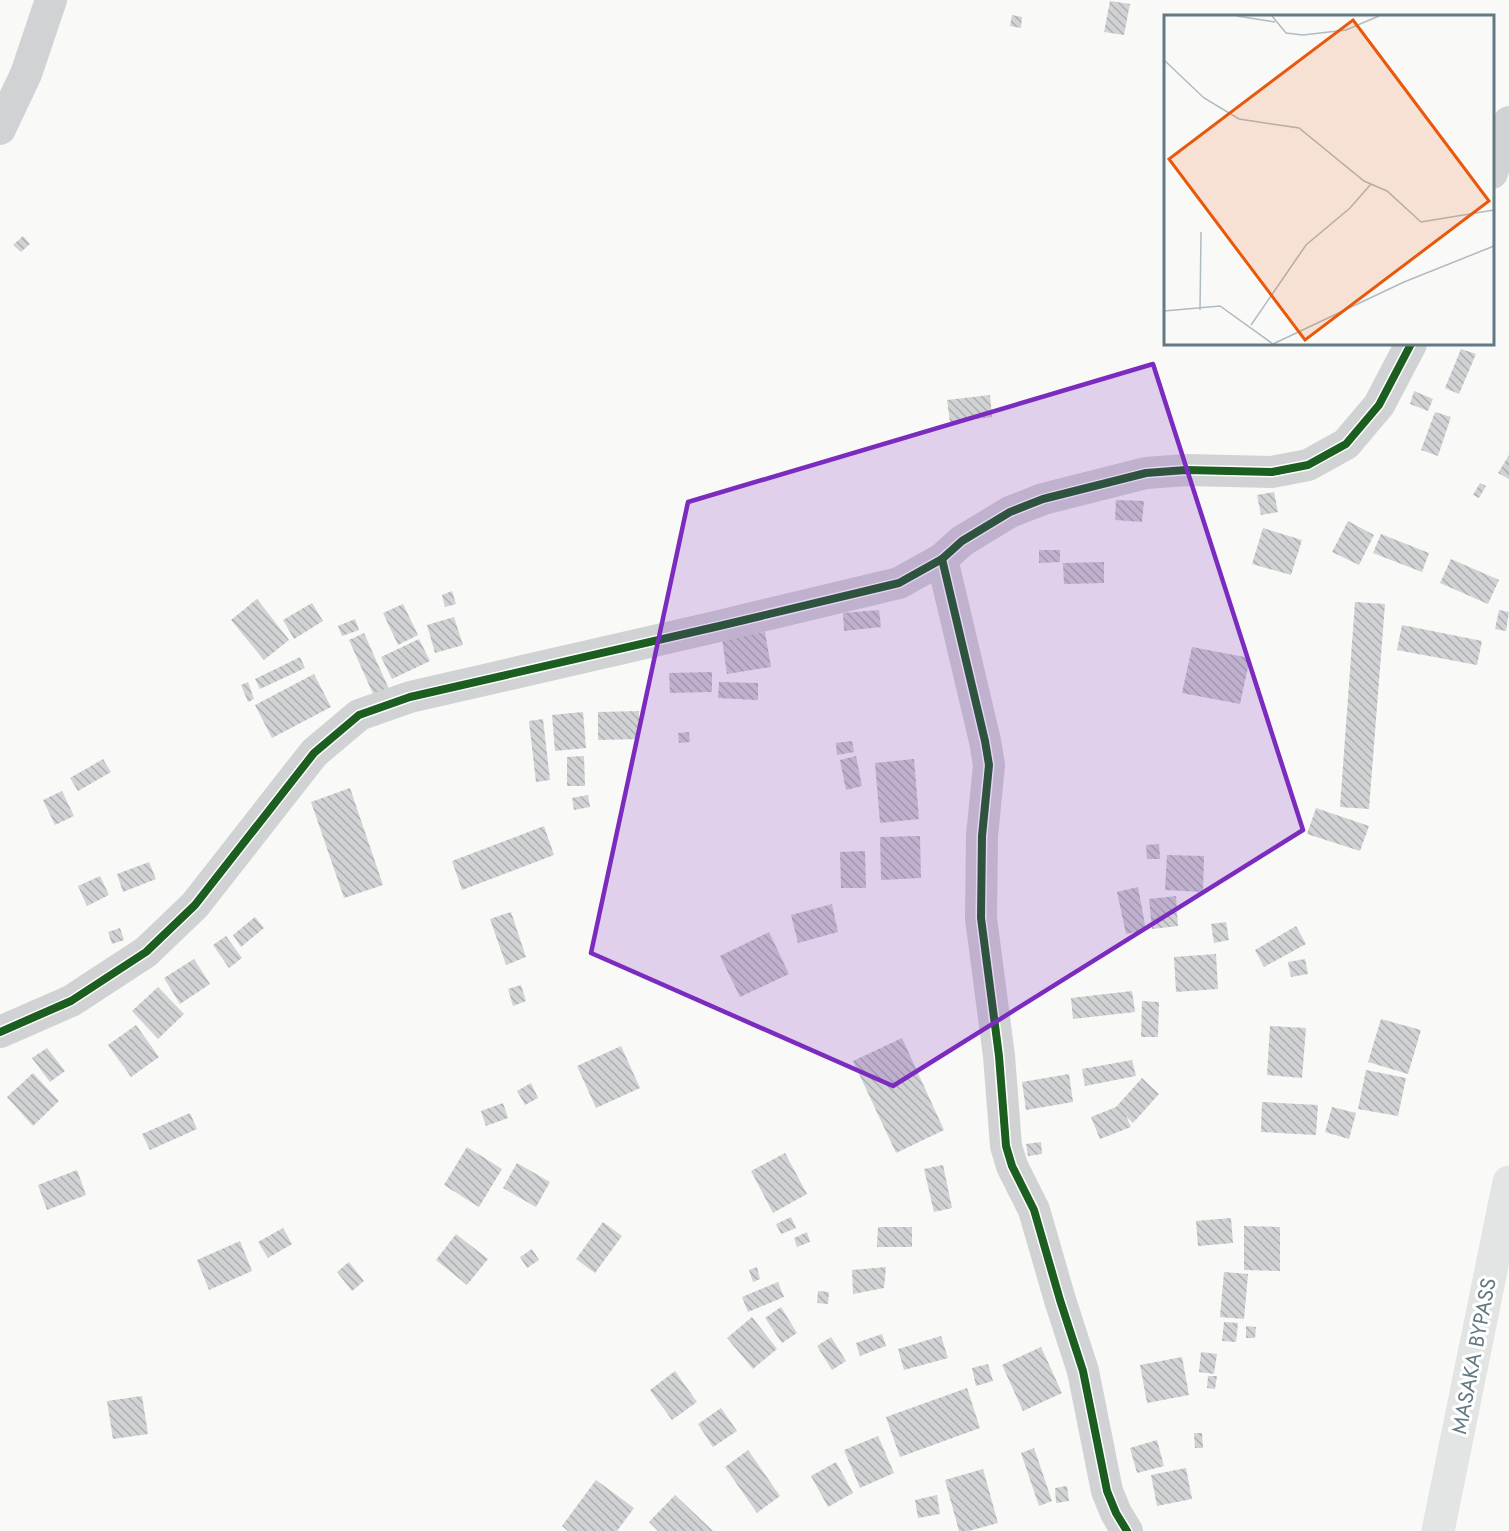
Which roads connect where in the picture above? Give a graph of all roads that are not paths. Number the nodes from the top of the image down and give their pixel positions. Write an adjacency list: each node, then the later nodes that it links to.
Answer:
1 (51, 0): 3 (street)
2 (1509, 122): 4 (street)
3 (0, 129)
4 (1494, 167)
5 (1410, 345): 6 (street)
6 (942, 559): 7 (street); 9 (street)
7 (0, 1032)
8 (1509, 1182): 10 (highway, MASAKA BYPASS)
9 (1127, 1531)
10 (1438, 1531)

